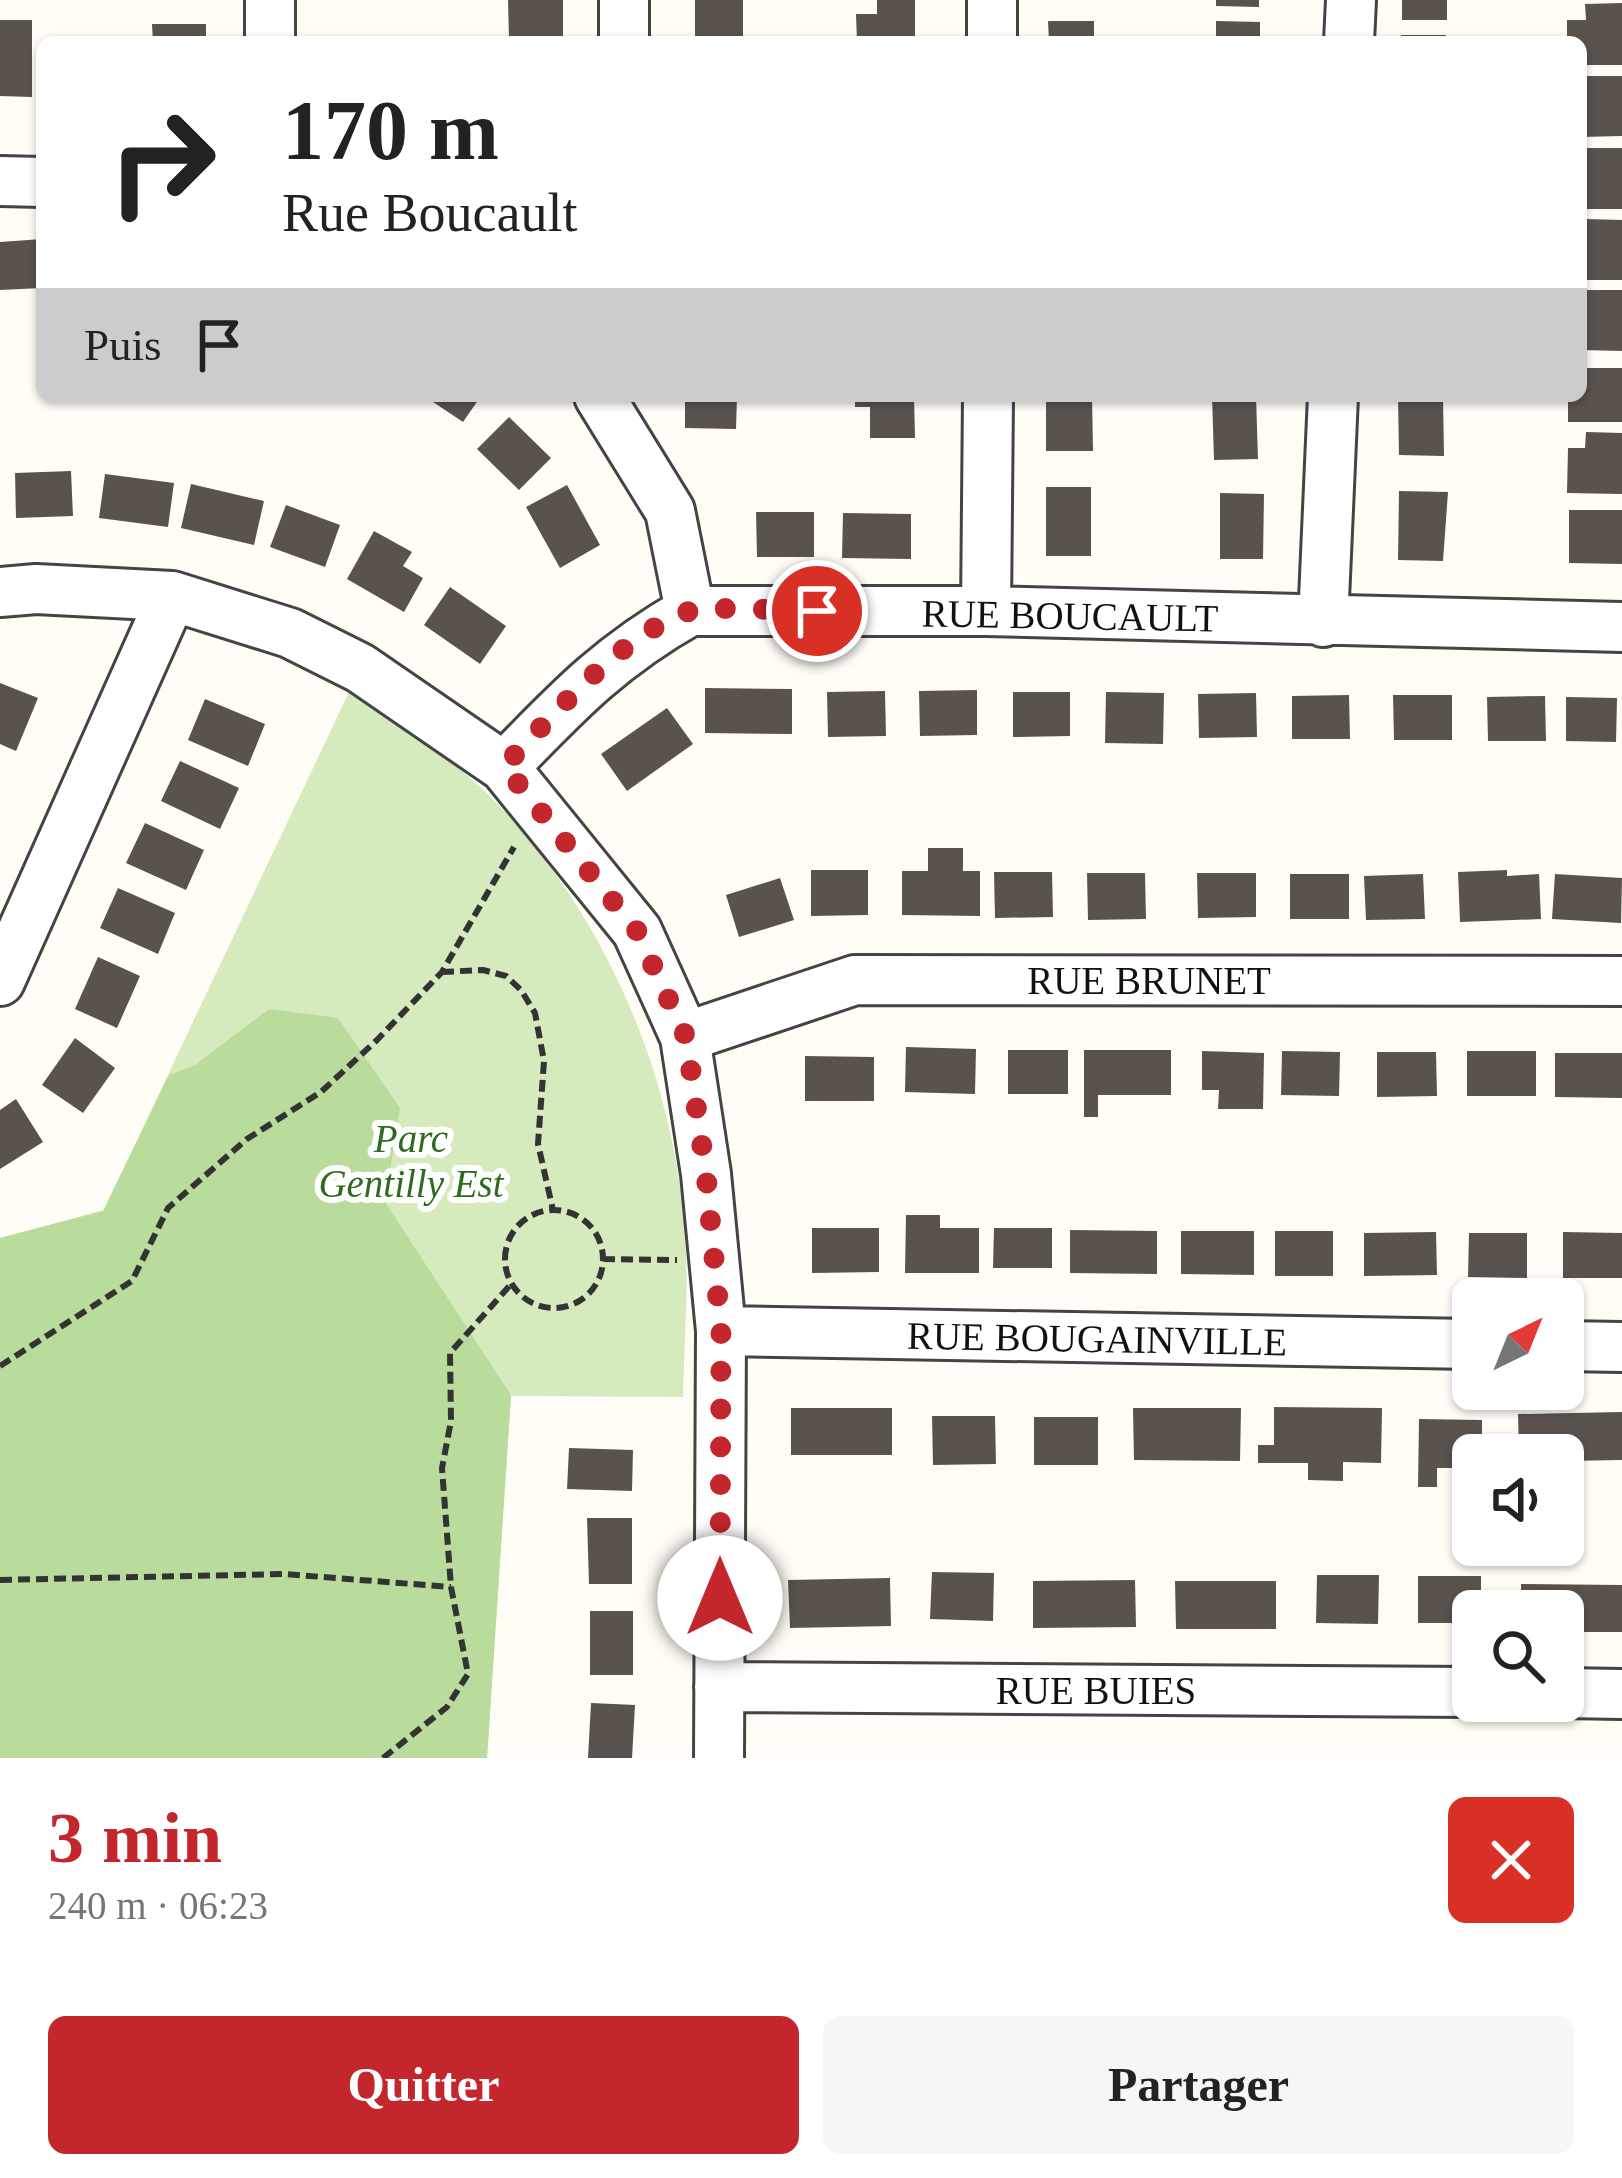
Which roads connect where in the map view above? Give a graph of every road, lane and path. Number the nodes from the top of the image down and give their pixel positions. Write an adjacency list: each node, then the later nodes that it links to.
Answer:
1 (270, 0): 5 (street)
2 (624, 0): 6 (street)
3 (992, 0): 7 (street)
4 (1351, 0): 8 (street)
5 (270, 36)
6 (623, 36)
7 (992, 36)
8 (1349, 36)
9 (0, 181): 10 (street)
10 (36, 182)
11 (603, 402): 16 (street)
12 (988, 402): 17 (street)
13 (1333, 402): 18 (street)
14 (0, 592): 15 (street)
15 (172, 596): 20 (street); 23 (street)
16 (690, 611): 17 (street, RUE BOUCAULT); 20 (street)
17 (986, 611): 18 (street, RUE BOUCAULT)
18 (1323, 622): 19 (street, RUE BOUCAULT)
19 (1622, 627)
20 (504, 766): 21 (street)
21 (538, 806): 22 (path); 25 (street)
22 (442, 972): 26 (path); 34 (path)
23 (0, 981)
24 (1622, 981): 25 (street, RUE BRUNET)
25 (686, 1037): 28 (street)
26 (553, 1210): 27 (path); 29 (path)
27 (603, 1259): 28 (path); 29 (path)
28 (714, 1260): 30 (street)
29 (511, 1283): 36 (path)
30 (721, 1331): 31 (street, RUE BOUGAINVILLE); 37 (street)
31 (1452, 1344)
32 (1584, 1346): 33 (street)
33 (1622, 1347)
34 (0, 1366)
35 (0, 1580): 36 (path)
36 (451, 1587): 41 (path)
37 (719, 1687): 38 (street, RUE BUIES); 42 (street)
38 (1452, 1692)
39 (1584, 1693): 40 (street)
40 (1622, 1694)
41 (383, 1758)
42 (719, 1758)

